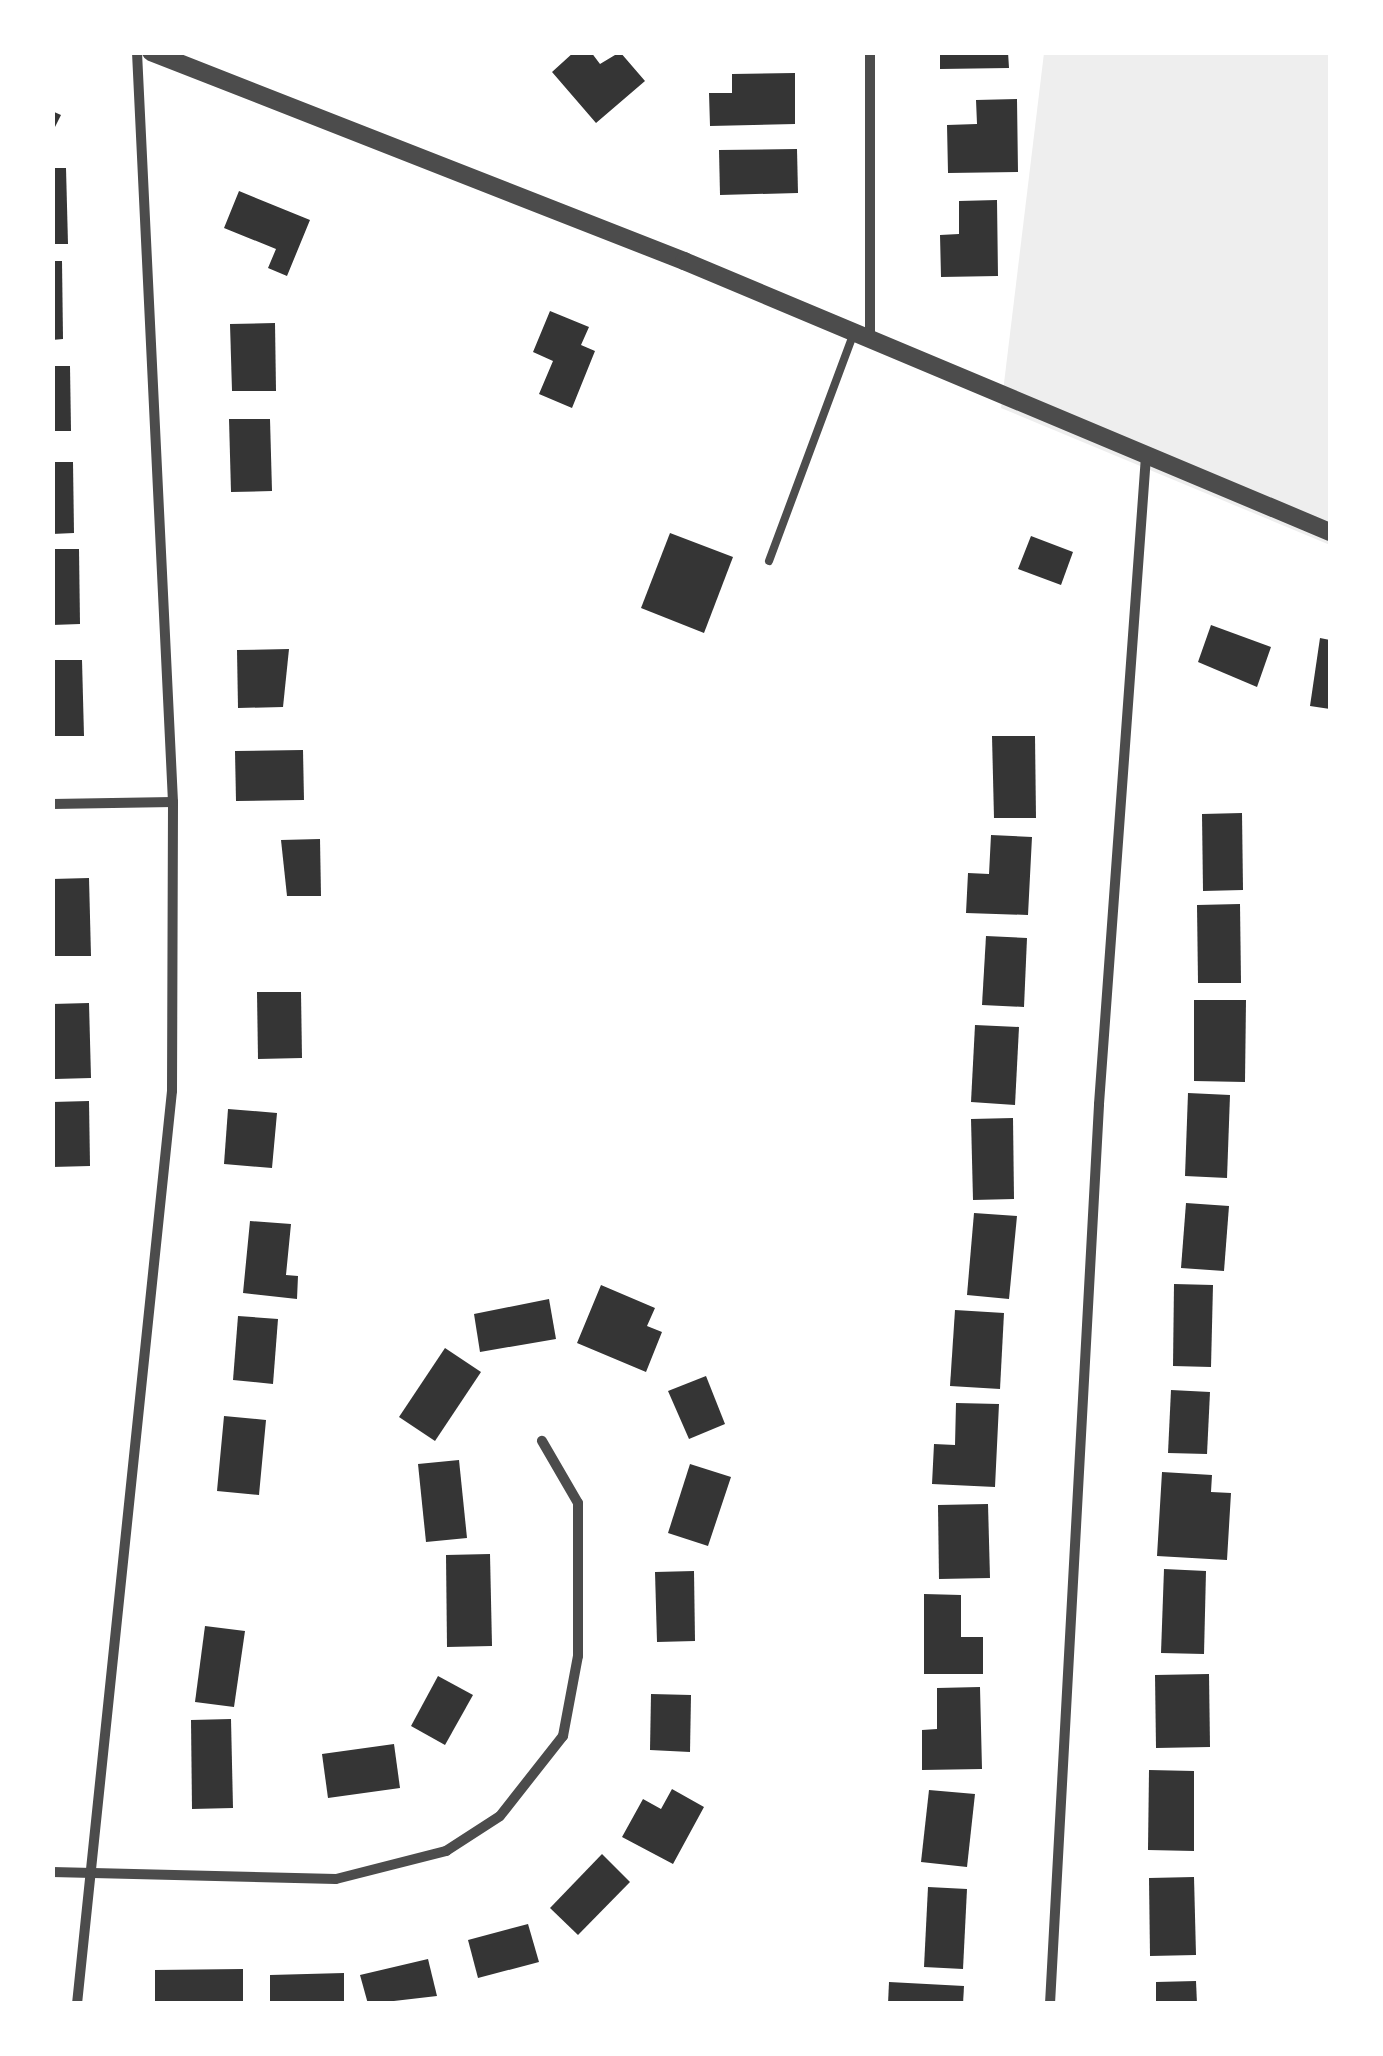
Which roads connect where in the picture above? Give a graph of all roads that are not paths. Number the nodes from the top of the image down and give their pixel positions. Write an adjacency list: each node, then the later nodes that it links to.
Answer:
1 (137, 52): 8 (street)
2 (151, 52): 4 (street)
3 (870, 52): 4 (street)
4 (862, 336): 5 (street); 7 (lane)
5 (1146, 456): 6 (street); 14 (street)
6 (1330, 532)
7 (769, 561)
8 (174, 802): 9 (street); 12 (street)
9 (52, 804)
10 (542, 1441): 12 (street)
11 (52, 1872): 12 (street)
12 (89, 1873): 13 (street)
13 (77, 2004)
14 (1050, 2004)

